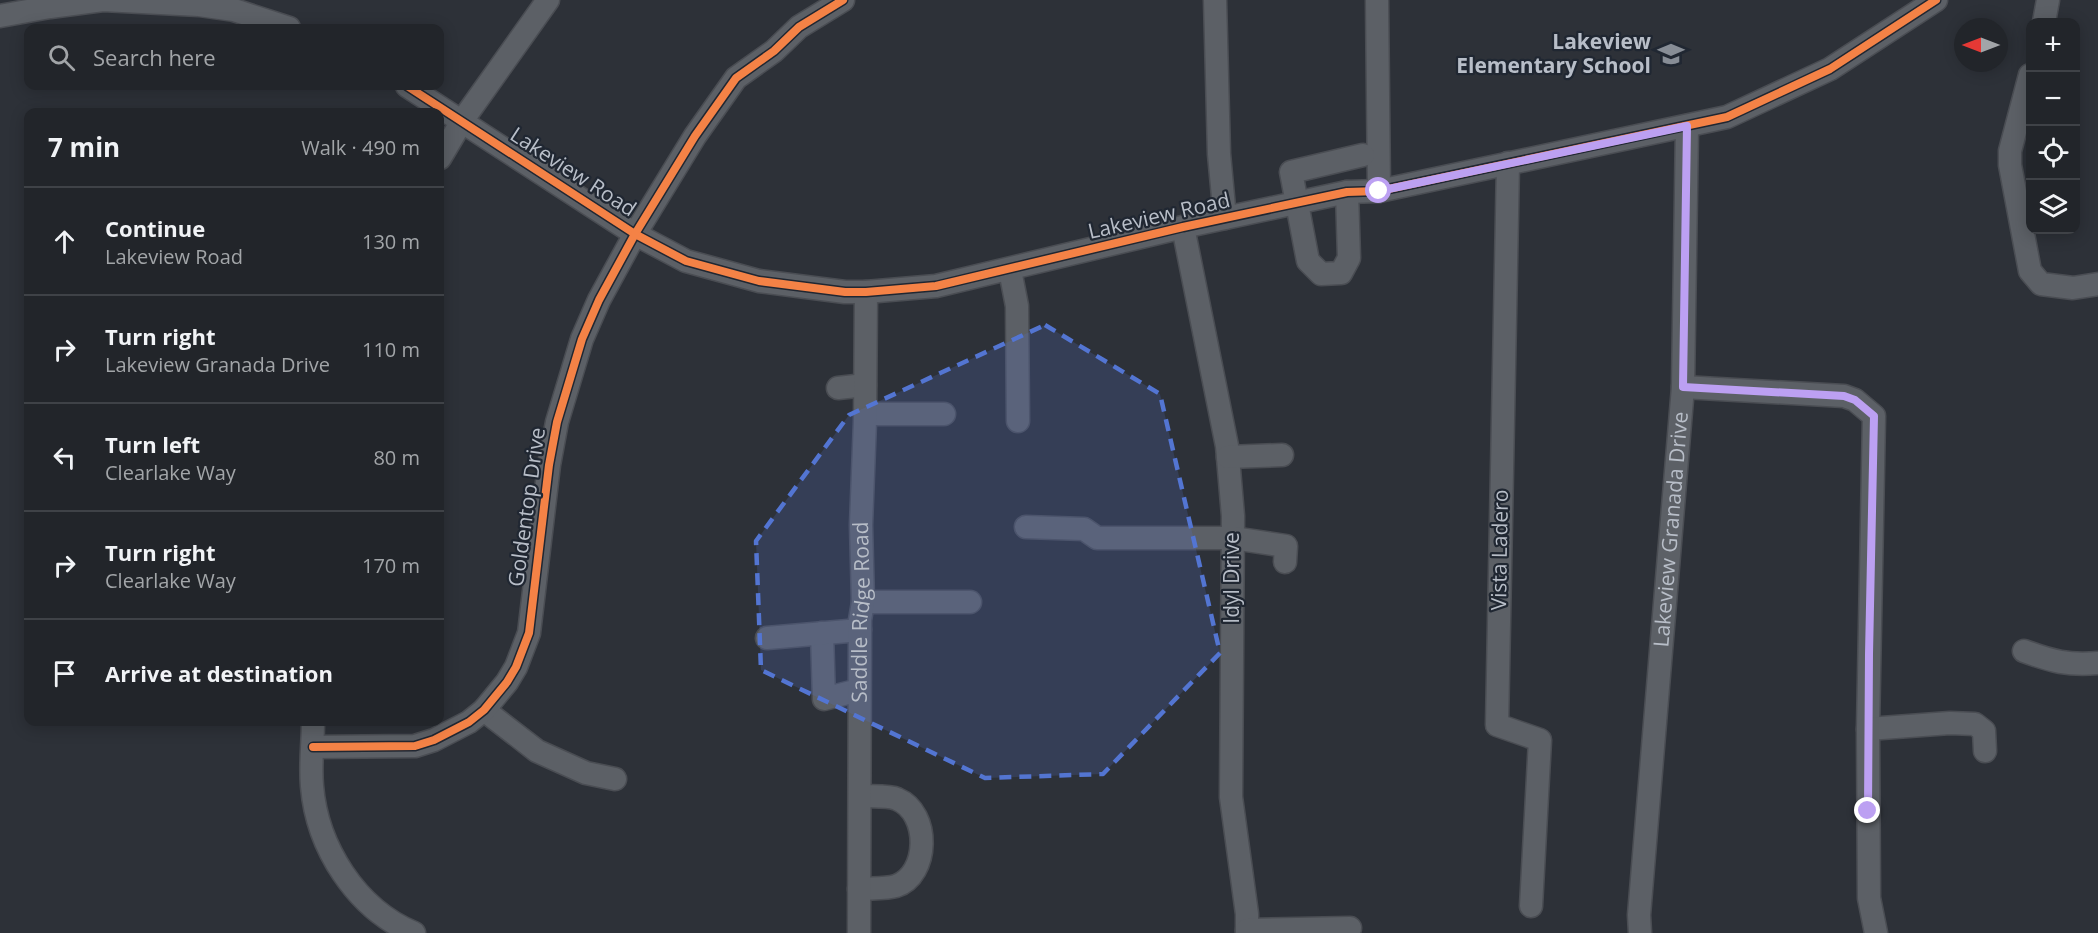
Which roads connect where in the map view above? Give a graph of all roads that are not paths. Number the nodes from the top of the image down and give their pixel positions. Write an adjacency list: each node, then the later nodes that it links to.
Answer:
1 (548, 0): 14 (street)
2 (1215, 0): 23 (street)
3 (1377, 0): 20 (street)
4 (1936, 0): 15 (street, Lakeview Road)
5 (2048, 0): 8 (street)
6 (832, 3): 25 (street, Goldentop Drive)
7 (0, 16): 9 (street)
8 (2045, 18)
9 (277, 24)
10 (413, 90): 12 (street, Lakeview Road)
11 (2026, 93): 27 (street)
12 (442, 108)
13 (444, 110): 14 (street, Lakeview Road)
14 (462, 121): 16 (street); 25 (street, Lakeview Road)
15 (1687, 126): 19 (street, Lakeview Road); 30 (street, Lakeview Granada Drive)
16 (444, 151)
17 (1363, 155): 18 (street)
18 (1330, 163): 21 (street); 22 (street)
19 (1508, 163): 20 (street, Lakeview Road); 56 (street, Vista Ladero)
20 (1379, 191): 21 (street, Lakeview Road)
21 (1344, 192): 22 (street, Lakeview Road); 22 (street)
22 (1297, 203): 23 (street, Lakeview Road)
23 (1225, 218): 24 (street, Lakeview Road)
24 (1183, 227): 26 (street, Lakeview Road); 36 (street, Idyl Drive)
25 (635, 234): 28 (street, Lakeview Road); 48 (street, Goldentop Drive)
26 (1010, 270): 28 (street, Lakeview Road); 34 (street)
27 (2098, 284)
28 (866, 292): 29 (street, Saddle Ridge Road)
29 (866, 385): 31 (street); 32 (street, Saddle Ridge Road)
30 (1683, 387): 50 (street); 61 (street, Lakeview Granada Drive)
31 (838, 388)
32 (865, 414): 33 (street); 40 (street, Saddle Ridge Road)
33 (945, 414)
34 (1018, 421)
35 (1282, 455): 36 (street)
36 (1228, 457): 38 (street, Idyl Drive)
37 (1026, 527): 38 (street)
38 (1233, 538): 39 (street); 59 (street, Idyl Drive)
39 (1285, 562)
40 (863, 602): 41 (street); 42 (street, Saddle Ridge Road)
41 (970, 602)
42 (860, 630): 43 (street); 47 (street, Saddle Ridge Road)
43 (822, 633): 44 (street); 47 (street)
44 (766, 638)
45 (2024, 651): 46 (street)
46 (2098, 663)
47 (859, 690): 54 (street, Saddle Ridge Road)
48 (484, 710): 51 (street, Goldentop Drive); 53 (street)
49 (313, 726): 51 (street)
50 (1868, 729): 52 (street); 62 (street)
51 (313, 747): 58 (street)
52 (1985, 751)
53 (615, 779)
54 (861, 796): 55 (street, Saddle Ridge Road); 55 (street)
55 (860, 889): 60 (street, Saddle Ridge Road)
56 (1531, 906)
57 (1350, 928): 59 (street)
58 (406, 932)
59 (1247, 932)
60 (859, 933)
61 (1640, 933)
62 (1876, 933)

